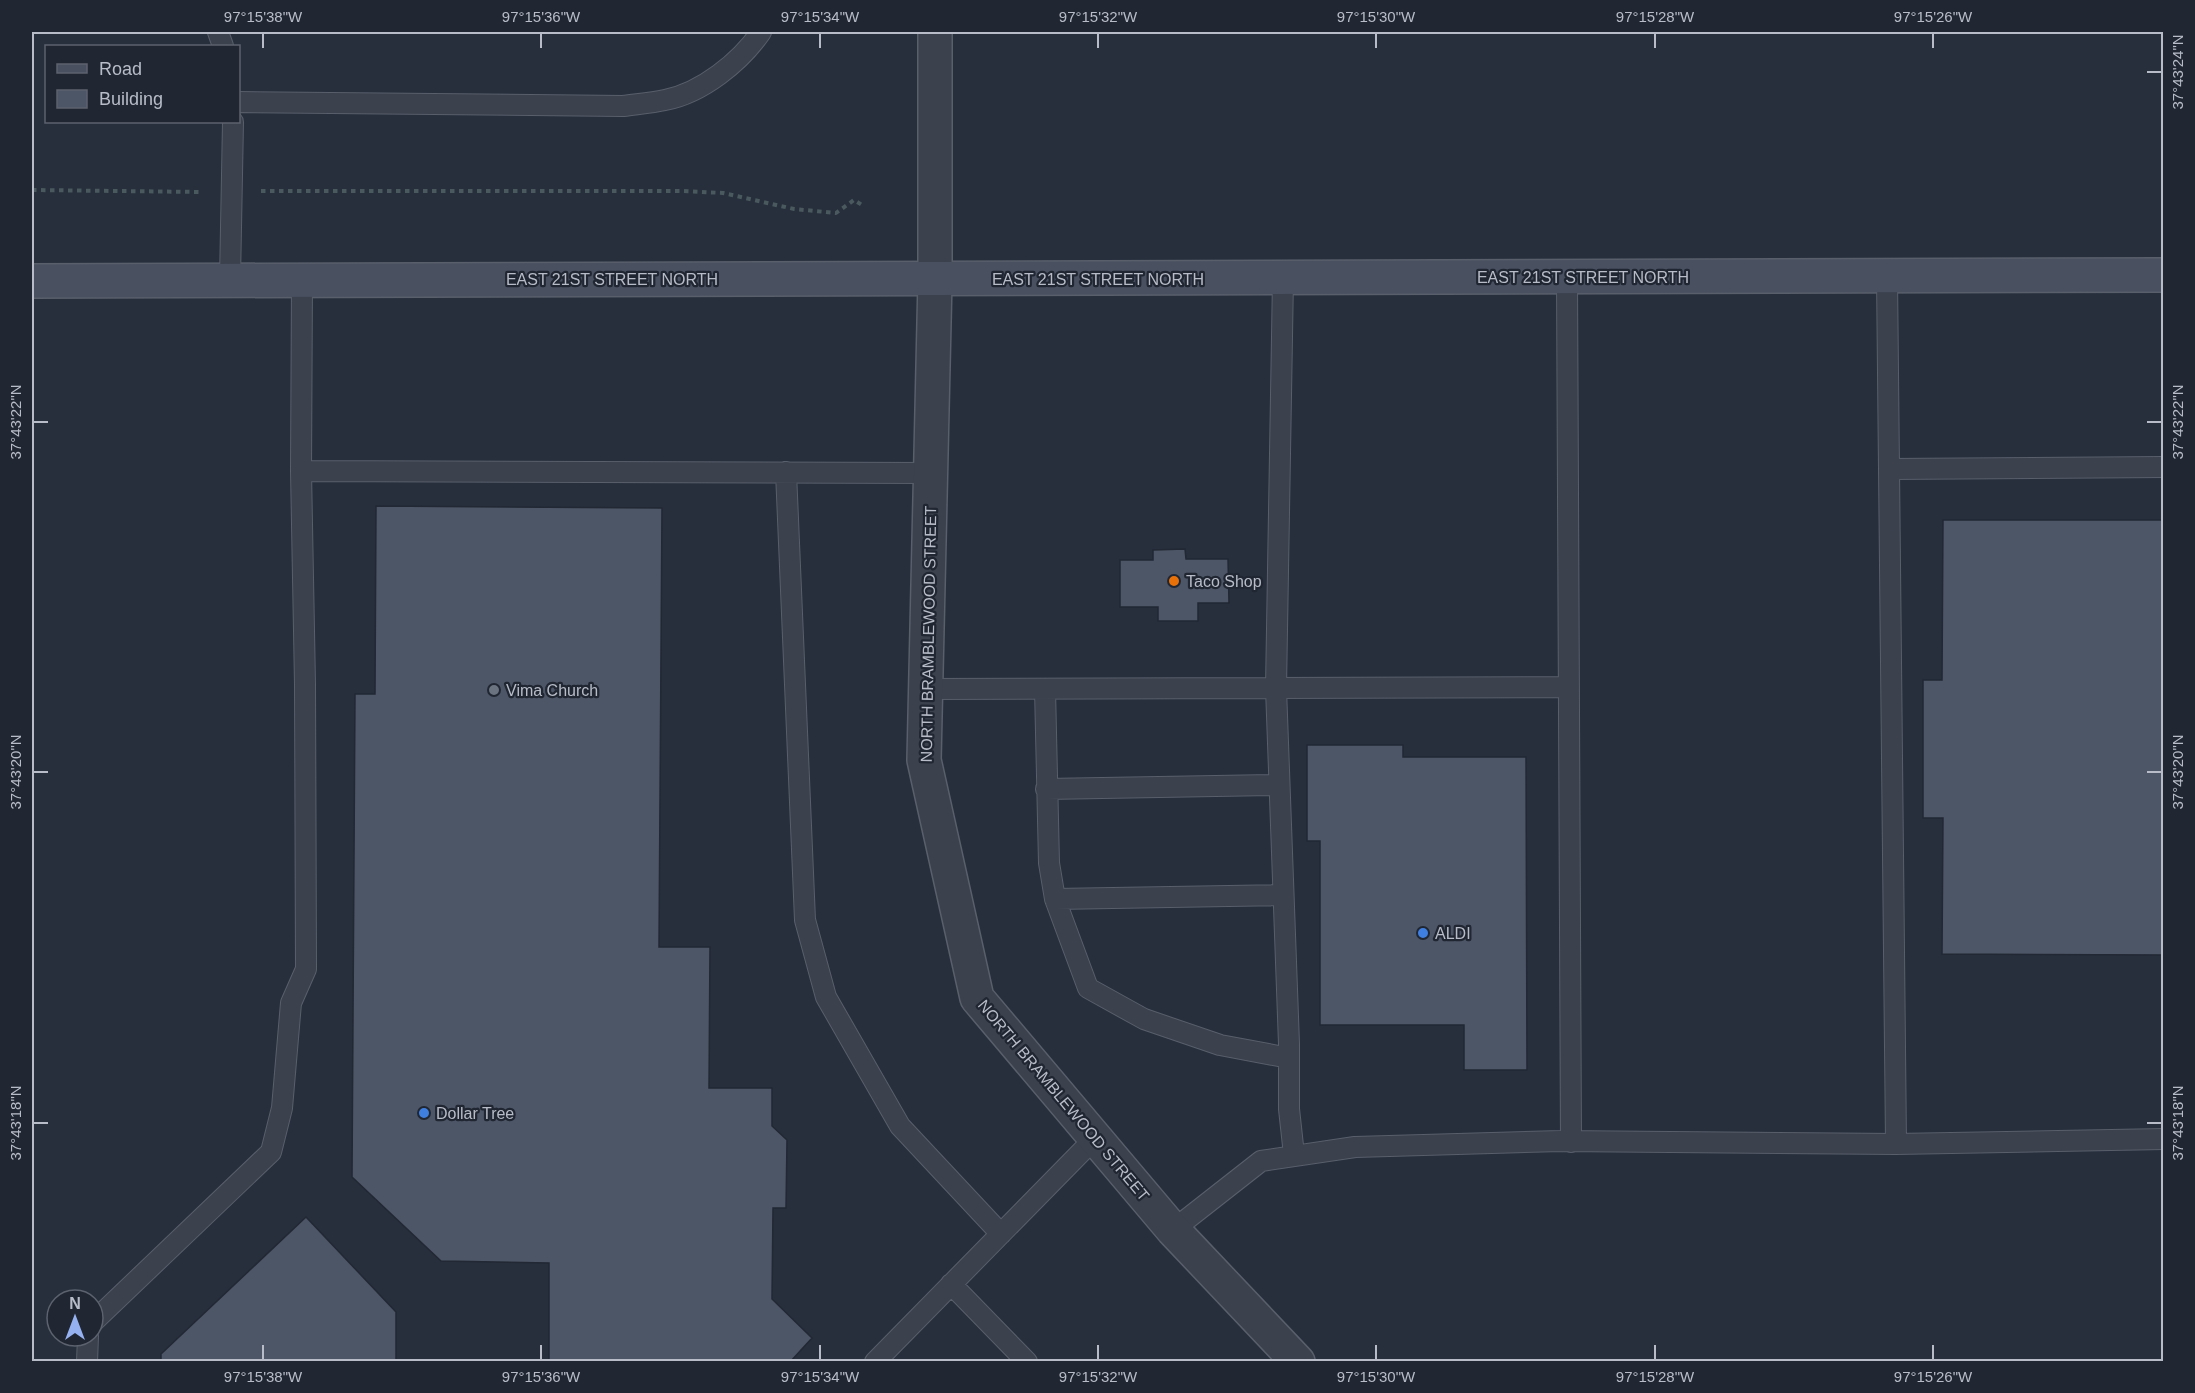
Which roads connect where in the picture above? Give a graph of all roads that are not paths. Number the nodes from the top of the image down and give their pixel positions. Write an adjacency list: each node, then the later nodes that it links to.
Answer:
1 (761, 32): 3 (lane)
2 (935, 32): 9 (street, NORTH BRAMBLEWOOD STREET)
3 (240, 102)
4 (233, 123): 10 (lane)
5 (2163, 275): 6 (main road, EAST 21ST STREET NORTH)
6 (1887, 276): 7 (main road, EAST 21ST STREET NORTH); 14 (lane)
7 (1567, 277): 8 (main road, EAST 21ST STREET NORTH); 18 (lane)
8 (1283, 278): 9 (main road, EAST 21ST STREET NORTH); 19 (lane)
9 (935, 279): 11 (main road, EAST 21ST STREET NORTH); 17 (street, NORTH BRAMBLEWOOD STREET)
10 (230, 280): 11 (main road, EAST 21ST STREET NORTH); 12 (main road, EAST 21ST STREET NORTH)
11 (302, 280): 15 (lane)
12 (32, 281)
13 (2163, 467): 14 (lane)
14 (1889, 469): 30 (lane)
15 (301, 471): 16 (lane); 35 (lane)
16 (786, 472): 17 (lane); 33 (lane)
17 (930, 473): 20 (street, NORTH BRAMBLEWOOD STREET)
18 (1568, 687): 19 (lane); 29 (lane)
19 (1276, 688): 21 (lane); 22 (lane)
20 (924, 689): 21 (lane); 27 (street, NORTH BRAMBLEWOOD STREET)
21 (1045, 689): 23 (lane)
22 (1279, 784): 23 (lane); 24 (lane)
23 (1046, 789): 25 (lane)
24 (1283, 895): 25 (lane); 26 (lane)
25 (1055, 899): 26 (lane)
26 (1289, 1058): 31 (lane)
27 (1096, 1137): 32 (street, NORTH BRAMBLEWOOD STREET); 33 (lane)
28 (2163, 1139): 30 (lane)
29 (1570, 1142): 30 (lane); 31 (lane)
30 (1896, 1144)
31 (1294, 1155): 32 (lane)
32 (1173, 1230): 38 (street, NORTH BRAMBLEWOOD STREET)
33 (1001, 1234): 34 (lane)
34 (951, 1284): 36 (lane); 37 (lane)
35 (105, 1311)
36 (875, 1362)
37 (1027, 1362)
38 (1298, 1362)

